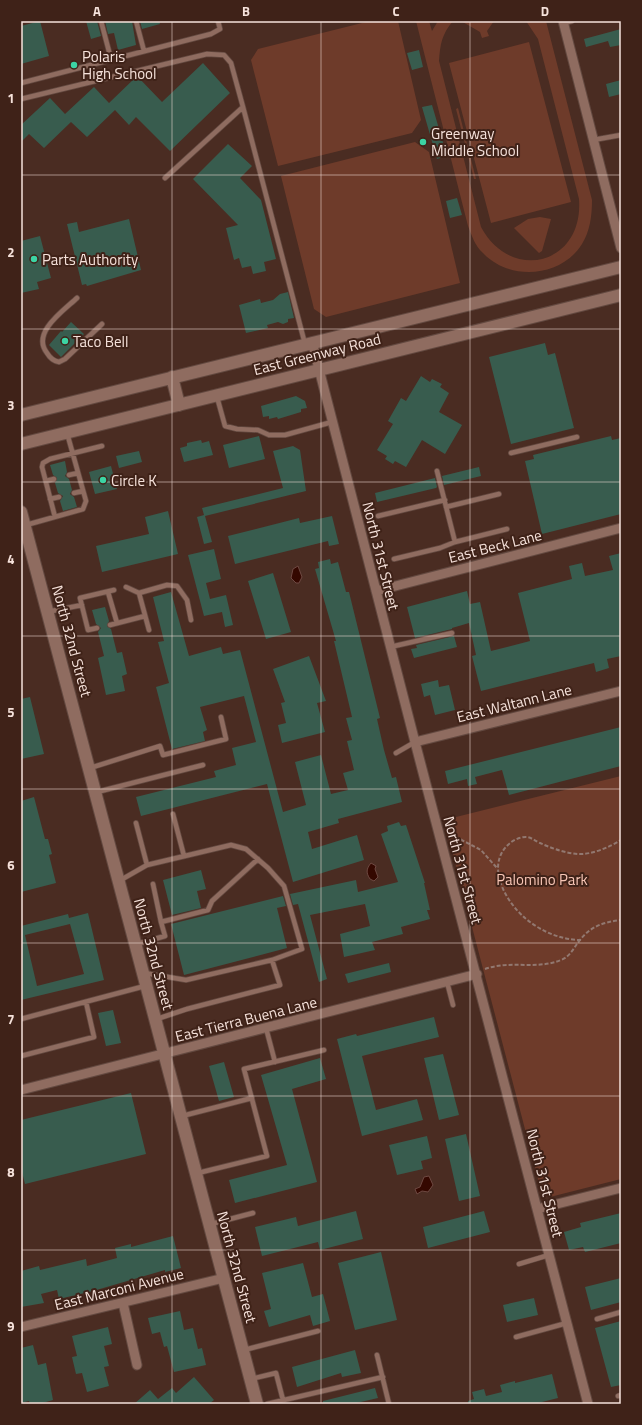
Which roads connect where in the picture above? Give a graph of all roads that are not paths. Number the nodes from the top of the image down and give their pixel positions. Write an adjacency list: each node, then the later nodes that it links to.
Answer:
1 (101, 21): 6 (lane)
2 (136, 21): 5 (lane)
3 (218, 21): 5 (lane)
4 (566, 22): 11 (street)
5 (144, 51): 6 (lane)
6 (111, 60): 7 (lane)
7 (21, 82)
8 (21, 99): 9 (lane)
9 (243, 107): 12 (lane); 18 (lane)
10 (621, 135): 11 (lane)
11 (593, 140): 13 (street)
12 (166, 178)
13 (621, 248)
14 (621, 267): 18 (main road, East Greenway Road)
15 (621, 295): 19 (main road, East Greenway Road)
16 (77, 298): 17 (lane)
17 (102, 324)
18 (308, 343): 19 (street, North 31st Street); 20 (main road, East Greenway Road)
19 (319, 370): 21 (main road, East Greenway Road); 24 (street, North 31st Street)
20 (172, 377): 22 (main road); 23 (main road, East Greenway Road)
21 (216, 396): 22 (main road, East Greenway Road); 24 (lane)
22 (179, 405): 25 (main road, East Greenway Road)
23 (21, 414)
24 (332, 422): 53 (street, North 31st Street)
25 (68, 433): 27 (main road, East Greenway Road); 29 (lane)
26 (577, 437): 30 (lane)
27 (21, 444)
28 (102, 446): 29 (lane)
29 (73, 453): 32 (lane); 35 (lane)
30 (511, 453)
31 (437, 470): 41 (lane)
32 (78, 473): 33 (lane); 36 (lane)
33 (68, 475)
34 (54, 479): 35 (lane)
35 (46, 481): 40 (lane)
36 (83, 491): 37 (lane); 45 (lane)
37 (74, 493)
38 (499, 494): 42 (lane)
39 (59, 496): 40 (lane)
40 (50, 499): 45 (lane)
41 (444, 500): 42 (lane); 44 (lane)
42 (446, 507): 49 (lane)
43 (21, 512): 46 (main road, North 32nd Street)
44 (378, 516)
45 (55, 517): 46 (lane)
46 (24, 525): 57 (main road, North 32nd Street)
47 (621, 528): 53 (street, East Beck Lane)
48 (507, 529): 49 (lane)
49 (454, 542): 50 (lane)
50 (394, 559)
51 (126, 587): 55 (lane)
52 (114, 590): 54 (lane)
53 (376, 591): 65 (street, North 31st Street)
54 (108, 592): 56 (lane); 60 (lane)
55 (139, 593): 58 (lane); 59 (lane)
56 (82, 605): 57 (lane); 62 (lane)
57 (48, 612): 71 (main road, North 32nd Street)
58 (145, 616): 60 (lane); 63 (lane)
59 (190, 620)
60 (117, 623): 61 (lane)
61 (110, 625)
62 (97, 628)
63 (149, 630)
64 (452, 633): 65 (lane)
65 (390, 647): 68 (street, North 31st Street)
66 (621, 691): 68 (street, East Waltann Lane)
67 (221, 717): 71 (lane)
68 (414, 742): 69 (lane); 84 (street, North 31st Street)
69 (396, 753)
70 (203, 765): 72 (lane)
71 (89, 768): 72 (main road, North 32nd Street)
72 (95, 792): 78 (main road, North 32nd Street)
73 (173, 814): 75 (lane)
74 (136, 822): 77 (lane)
75 (184, 856): 76 (lane); 77 (lane)
76 (258, 859): 80 (lane); 82 (lane)
77 (147, 865): 78 (lane)
78 (119, 882): 81 (main road, North 32nd Street)
79 (152, 884): 80 (lane)
80 (161, 922): 81 (lane)
81 (135, 944): 83 (main road, North 32nd Street)
82 (272, 960): 83 (lane); 90 (lane)
83 (143, 973): 86 (main road, North 32nd Street)
84 (477, 974): 85 (street, East Tierra Buena Lane); 101 (street, North 31st Street)
85 (447, 982): 88 (lane); 91 (street, East Tierra Buena Lane)
86 (146, 985): 87 (lane); 90 (main road, North 32nd Street)
87 (86, 1002): 89 (lane); 94 (lane)
88 (453, 1005)
89 (21, 1019)
90 (155, 1020): 93 (main road, North 32nd Street)
91 (266, 1028): 93 (street, East Tierra Buena Lane); 95 (lane)
92 (324, 1050): 95 (lane)
93 (164, 1054): 96 (street, East Tierra Buena Lane); 98 (main road, North 32nd Street)
94 (21, 1056)
95 (275, 1062): 97 (lane)
96 (21, 1090)
97 (252, 1098): 98 (lane); 99 (lane)
98 (181, 1117): 99 (main road, North 32nd Street)
99 (196, 1174): 103 (main road, North 32nd Street)
100 (621, 1188): 101 (street)
101 (537, 1209): 104 (street, North 31st Street)
102 (253, 1213): 103 (lane)
103 (209, 1224): 106 (main road, North 32nd Street)
104 (549, 1255): 105 (lane); 110 (street, North 31st Street)
105 (519, 1264)
106 (224, 1278): 107 (street, East Marconi Avenue); 114 (main road, North 32nd Street)
107 (123, 1303): 111 (street, East Marconi Avenue); 116 (street)
108 (621, 1312): 109 (lane)
109 (597, 1318)
110 (567, 1323): 113 (lane); 123 (street, North 31st Street)
111 (21, 1327)
112 (318, 1331): 114 (lane)
113 (516, 1337)
114 (243, 1351): 118 (main road, North 32nd Street)
115 (377, 1355): 117 (lane)
116 (137, 1365)
117 (382, 1377): 119 (lane); 122 (lane)
118 (251, 1379): 119 (lane); 120 (main road, North 32nd Street)
119 (283, 1400): 121 (lane)
120 (257, 1404)
121 (267, 1404)
122 (390, 1404)
123 (588, 1404)

